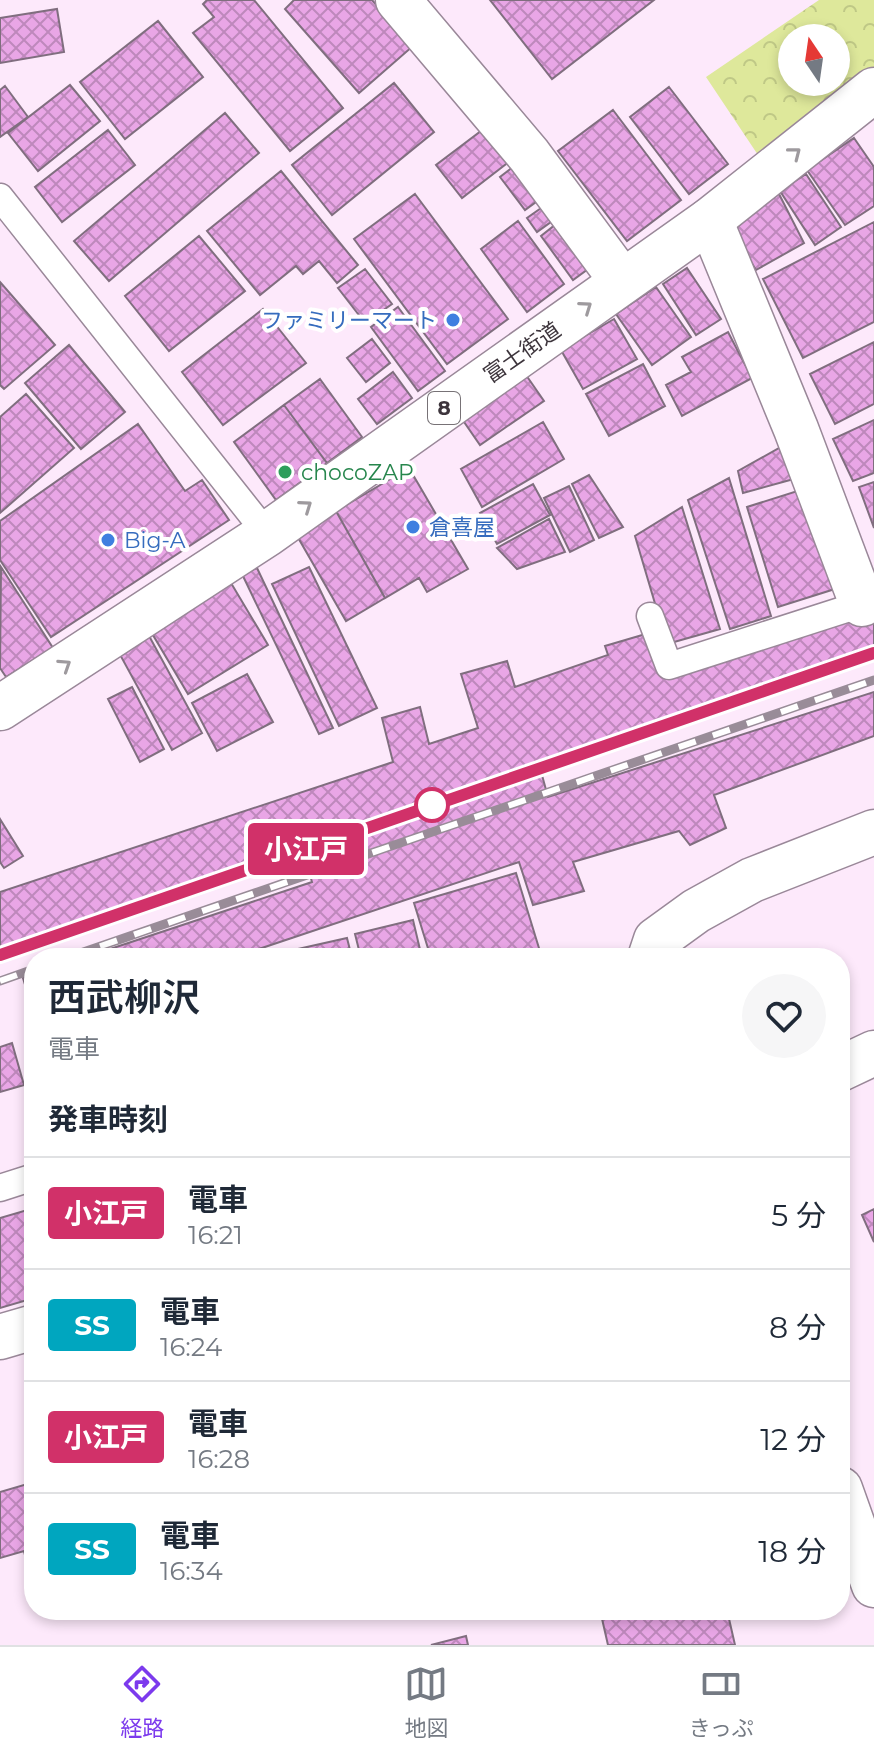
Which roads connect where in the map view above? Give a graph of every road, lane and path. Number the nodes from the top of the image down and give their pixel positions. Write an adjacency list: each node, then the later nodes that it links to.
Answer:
1 (398, 0): 5 (street)
2 (874, 90): 4 (street, 富士街道 / 8, one-way to 2)
3 (0, 197): 6 (lane)
4 (710, 220): 5 (street, 富士街道 / 8); 7 (street)
5 (622, 281): 6 (street, 富士街道 / 8, one-way to 5)
6 (267, 534): 9 (street, 富士街道 / 8, one-way to 6)
7 (868, 602): 8 (lane)
8 (650, 616)
9 (0, 708)
10 (874, 832): 11 (street)
11 (653, 948)
12 (874, 1053): 13 (street)
13 (850, 1064)
14 (24, 1180): 15 (lane)
15 (0, 1188)
16 (24, 1330): 17 (street)
17 (0, 1337)
18 (850, 1517): 19 (street)
19 (874, 1585)

